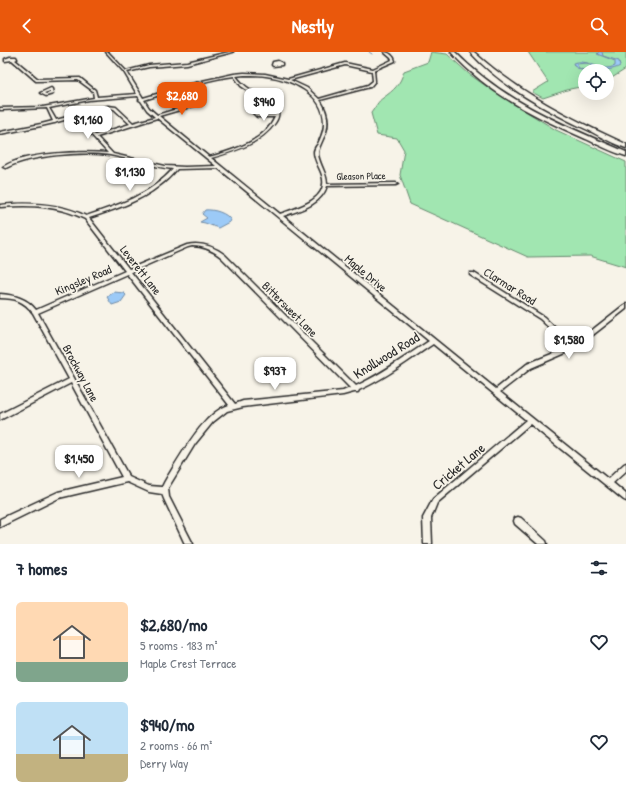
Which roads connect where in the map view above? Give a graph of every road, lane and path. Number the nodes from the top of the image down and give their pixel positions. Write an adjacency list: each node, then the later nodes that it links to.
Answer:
1 (107, 52): 11 (street, Maple Drive)
2 (224, 52): 7 (street)
3 (232, 52): 7 (street)
4 (385, 52): 10 (street)
5 (453, 52): 32 (highway)
6 (472, 52): 31 (highway)
7 (205, 58): 11 (street)
8 (13, 60): 14 (street)
9 (275, 66): 13 (street)
10 (373, 70): 15 (street); 20 (street)
11 (125, 72): 17 (street, Maple Drive)
12 (234, 75): 13 (street); 19 (street); 24 (street)
13 (267, 75): 15 (street)
14 (53, 80): 16 (street); 18 (street)
15 (289, 80): 20 (street)
16 (51, 89)
17 (138, 94): 18 (street); 19 (street, Maple Drive)
18 (96, 98): 22 (street)
19 (141, 100): 26 (street, Maple Drive)
20 (318, 100): 39 (street)
21 (203, 102): 26 (street)
22 (48, 108): 23 (street); 27 (street)
23 (0, 109)
24 (277, 114): 24 (street); 34 (street)
25 (76, 116): 27 (street); 28 (street); 30 (street)
26 (157, 116): 28 (street); 34 (street, Maple Drive)
27 (55, 122): 29 (street)
28 (133, 125): 30 (street)
29 (0, 133)
30 (95, 136): 33 (street)
31 (626, 146)
32 (626, 154)
33 (112, 155): 35 (street); 37 (street)
34 (209, 158): 36 (street, Maple Drive)
35 (5, 167)
36 (220, 167): 37 (street); 41 (street, Maple Drive)
37 (176, 168): 42 (street)
38 (396, 184): 39 (street, Gleason Place)
39 (326, 185): 41 (street)
40 (0, 206): 42 (street, Leverett Lane)
41 (280, 216): 49 (street, Maple Drive)
42 (86, 218): 44 (street, Leverett Lane)
43 (207, 246): 44 (street, Kingsley Road); 52 (street, Bittersweet Lane)
44 (129, 271): 48 (street, Kingsley Road); 54 (street, Leverett Lane)
45 (472, 274): 50 (street, Clarmar Road)
46 (0, 296): 48 (street, Brockway Lane)
47 (626, 306): 50 (street)
48 (35, 312): 51 (street, Brockway Lane)
49 (433, 341): 52 (street, Knollwood Road); 53 (street, Maple Drive)
50 (573, 348): 53 (street)
51 (72, 380): 55 (street); 58 (street, Brockway Lane)
52 (356, 390): 54 (street, Knollwood Road)
53 (496, 392): 56 (street, Maple Drive)
54 (233, 406): 60 (street, Knollwood Road)
55 (0, 417)
56 (530, 420): 59 (street, Maple Drive); 65 (street, Cricket Lane)
57 (626, 466): 59 (street)
58 (127, 479): 60 (street); 63 (street)
59 (608, 484): 61 (street, Maple Drive)
60 (165, 491): 64 (street)
61 (626, 498)
62 (518, 520): 66 (street)
63 (0, 523)
64 (189, 544)
65 (428, 544)
66 (543, 544)

